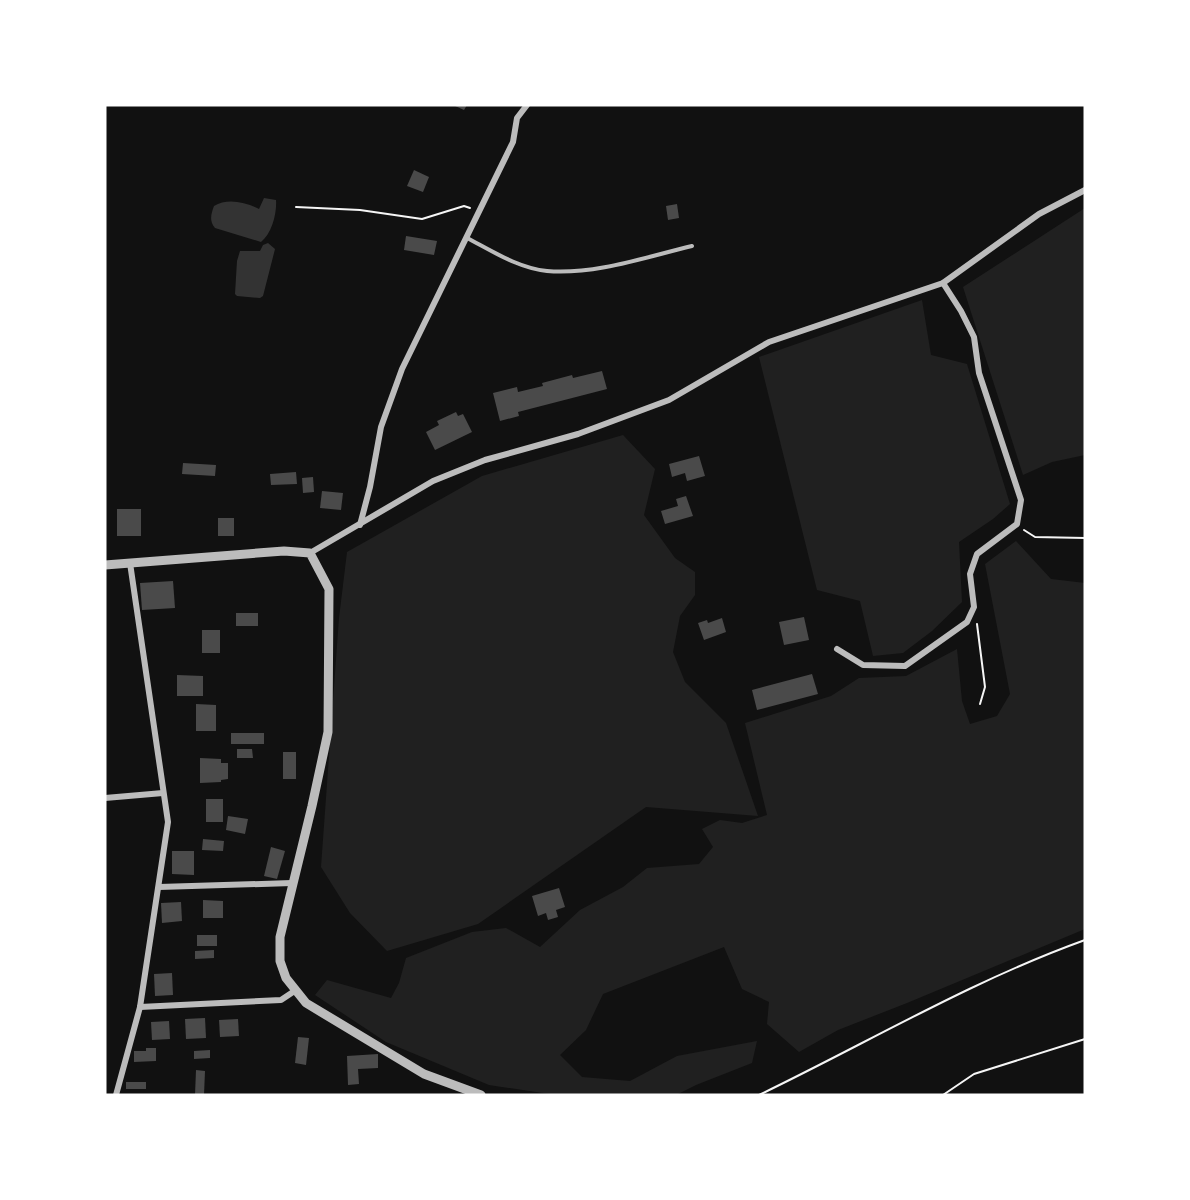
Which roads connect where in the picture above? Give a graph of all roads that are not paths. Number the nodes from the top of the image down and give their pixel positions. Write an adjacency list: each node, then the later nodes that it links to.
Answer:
1 (526, 105): 3 (street)
2 (1085, 190): 5 (street)
3 (466, 238): 4 (lane); 6 (street)
4 (692, 246)
5 (943, 283): 6 (street); 10 (street)
6 (360, 525): 7 (street)
7 (310, 553): 8 (street); 13 (street)
8 (130, 563): 9 (street); 11 (street)
9 (105, 565)
10 (837, 649)
11 (163, 793): 12 (street); 14 (street)
12 (105, 798)
13 (292, 883): 14 (street); 15 (street)
14 (159, 887): 16 (street)
15 (296, 990): 16 (street); 18 (street)
16 (140, 1007): 17 (street)
17 (116, 1095)
18 (481, 1095)

